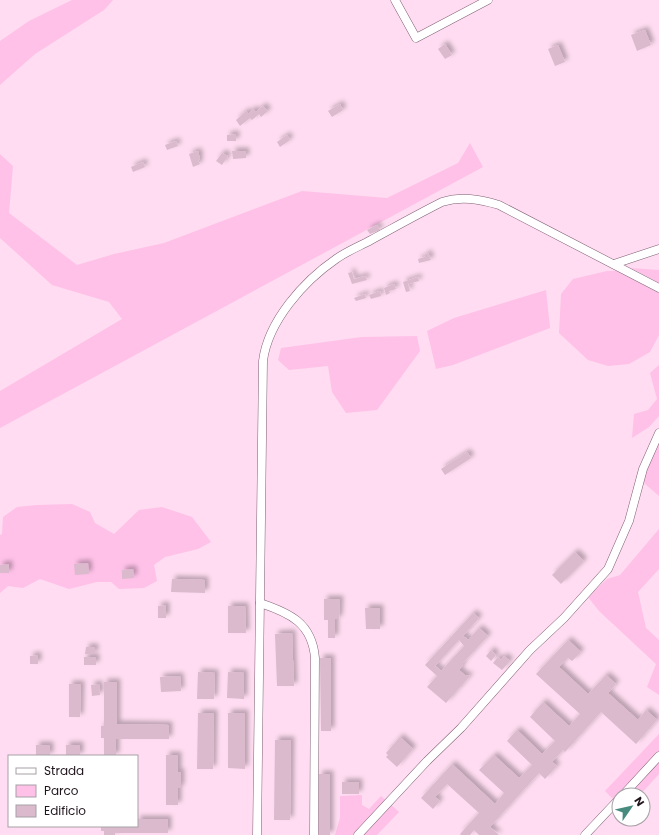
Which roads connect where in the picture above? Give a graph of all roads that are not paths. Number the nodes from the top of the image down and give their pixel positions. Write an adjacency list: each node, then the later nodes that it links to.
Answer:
1 (395, 0): 2 (street)
2 (488, 0)
3 (659, 249): 4 (street)
4 (614, 264): 5 (street); 7 (street)
5 (659, 288)
6 (659, 433): 13 (street)
7 (260, 603): 11 (street); 12 (street)
8 (659, 756): 9 (street)
9 (630, 787)
10 (611, 807): 14 (street)
11 (257, 835)
12 (314, 835)
13 (358, 835)
14 (585, 835)

